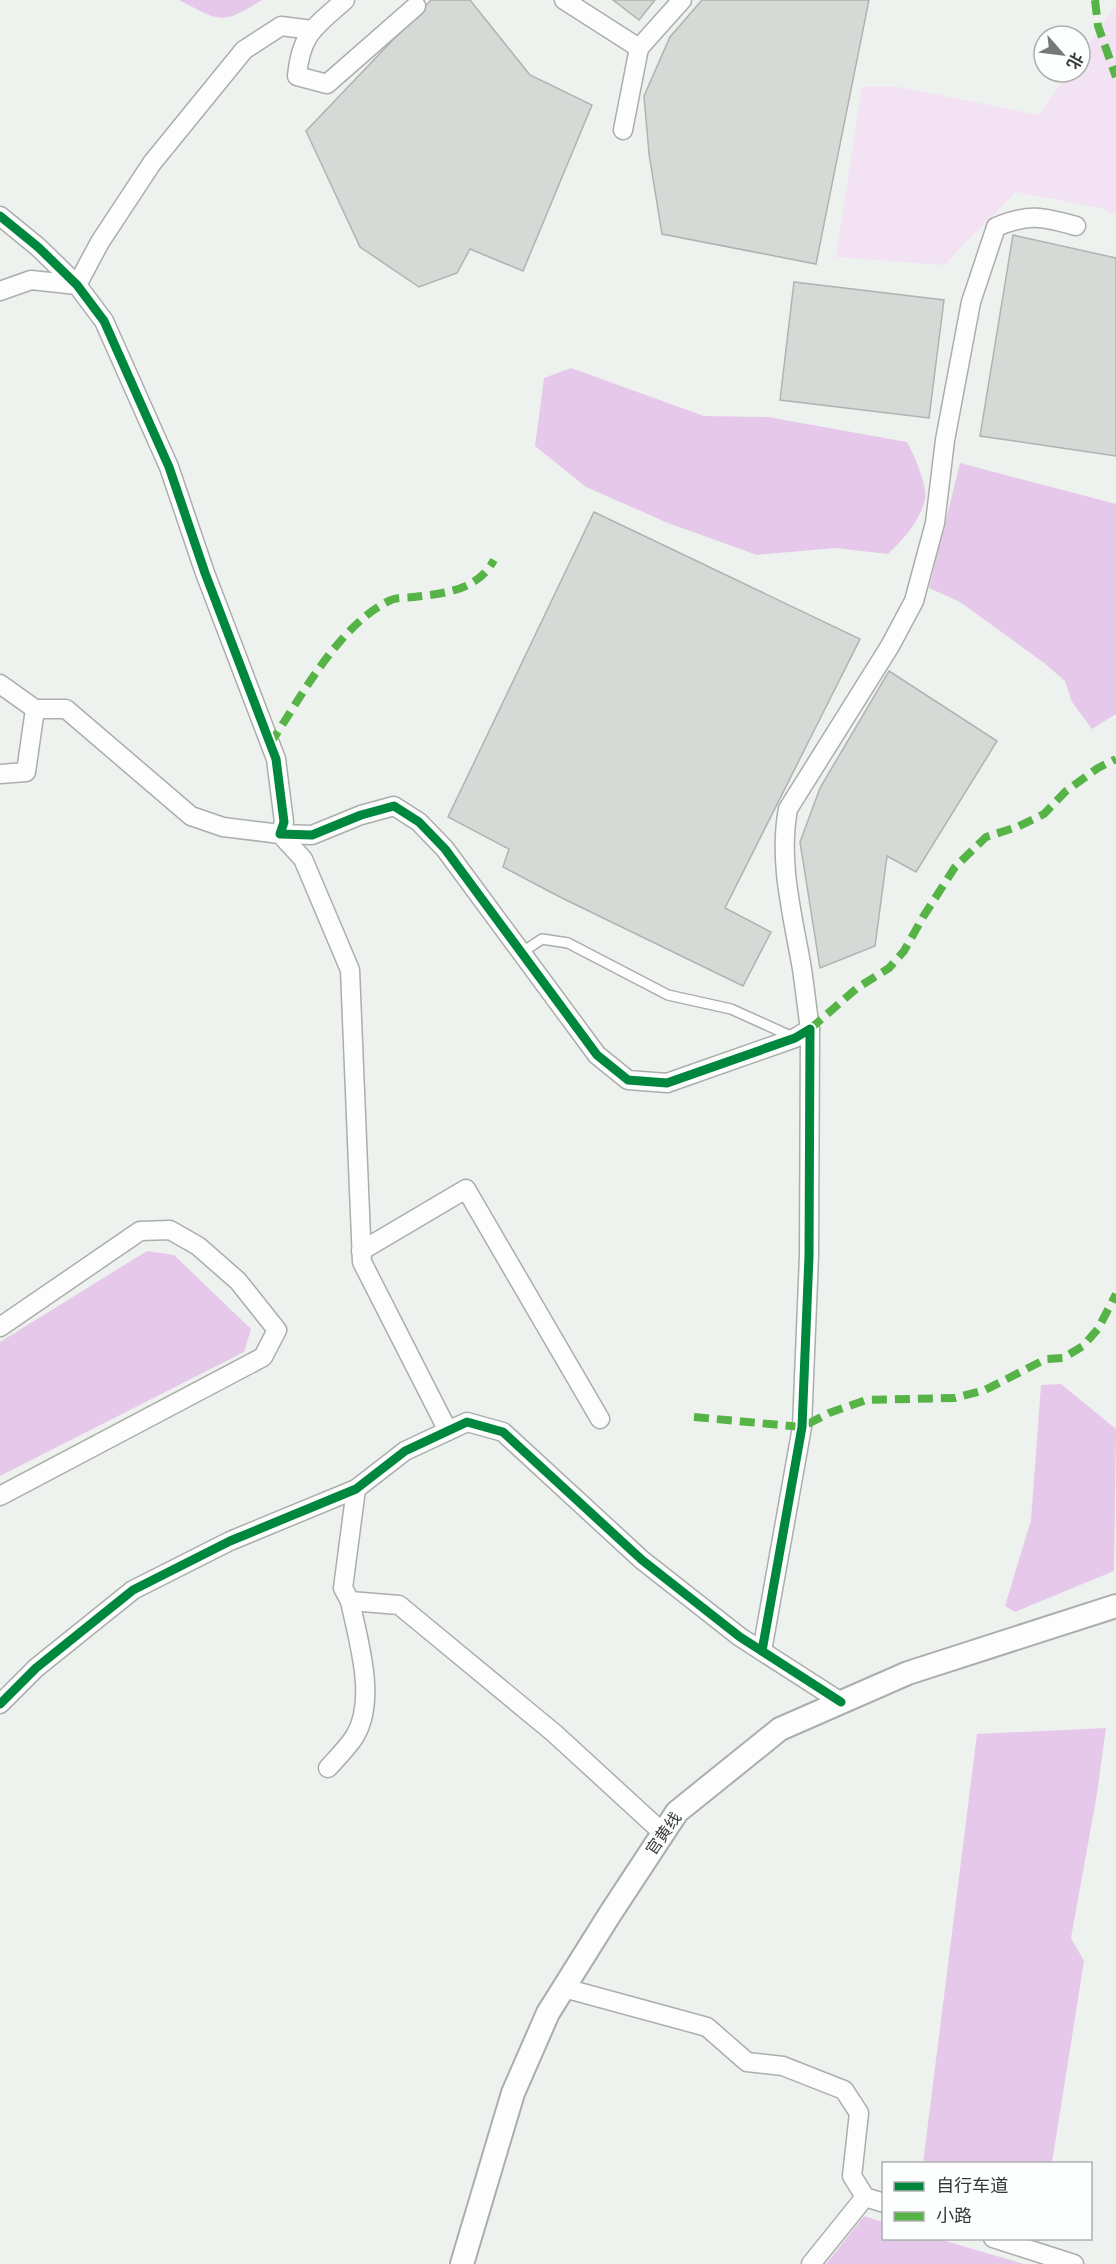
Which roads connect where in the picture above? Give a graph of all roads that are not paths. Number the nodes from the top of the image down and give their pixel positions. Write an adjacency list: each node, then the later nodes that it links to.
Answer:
1 (345, 0): 5 (street)
2 (564, 0): 6 (street)
3 (682, 0): 6 (street)
4 (416, 6): 5 (street)
5 (312, 30): 10 (street)
6 (639, 48): 7 (street)
7 (623, 130)
8 (0, 216): 10 (street)
9 (1076, 226): 17 (street)
10 (77, 285): 11 (street); 15 (street)
11 (0, 291)
12 (0, 684): 13 (street)
13 (35, 709): 14 (street); 15 (street)
14 (0, 774)
15 (280, 834): 16 (street); 18 (street)
16 (521, 953): 17 (lane); 17 (street)
17 (802, 1034): 26 (street)
18 (362, 1251): 20 (street); 21 (street)
19 (0, 1328): 23 (street)
20 (600, 1419)
21 (448, 1431): 22 (street); 26 (street)
22 (356, 1489): 24 (street); 28 (street)
23 (0, 1496)
24 (350, 1601): 29 (street); 30 (street)
25 (1116, 1606): 27 (street, 官黄线)
26 (762, 1651): 27 (street)
27 (841, 1702): 30 (street, 官黄线)
28 (0, 1704)
29 (328, 1768)
30 (663, 1833): 31 (street, 官黄线)
31 (564, 1988): 32 (street); 35 (street, 官黄线)
32 (865, 2197): 33 (street); 36 (street)
33 (882, 2202)
34 (999, 2240): 37 (street)
35 (462, 2264)
36 (811, 2264)
37 (1074, 2264)

